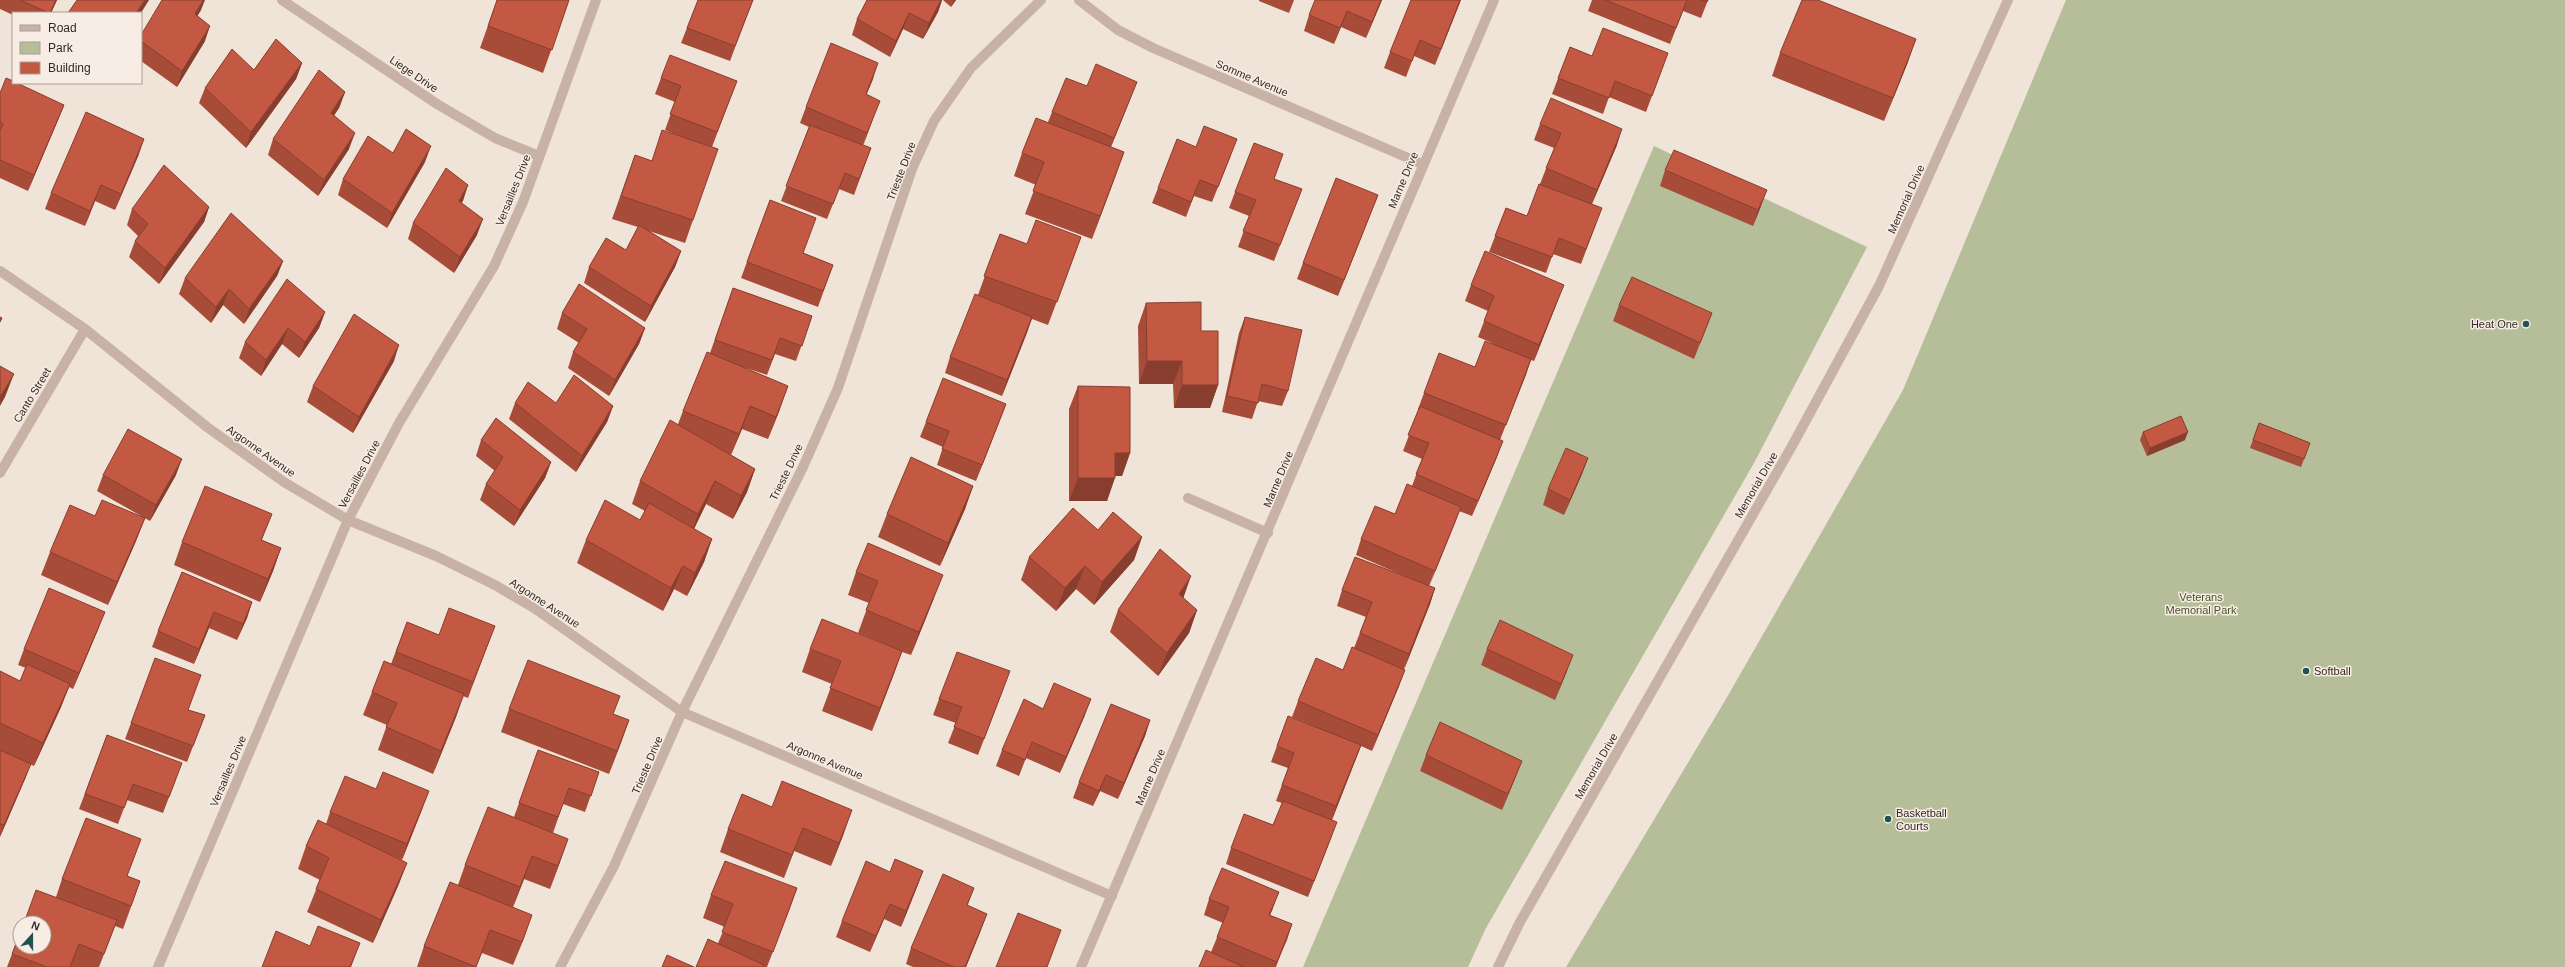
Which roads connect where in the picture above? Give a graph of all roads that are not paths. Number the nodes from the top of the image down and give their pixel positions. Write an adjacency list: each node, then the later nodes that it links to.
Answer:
1 (282, 0): 7 (street, Liege Drive)
2 (596, 0): 7 (street, Versailles Drive)
3 (1040, 0): 15 (street, Trieste Drive)
4 (1079, 0): 8 (street, Somme Avenue)
5 (1494, 0): 8 (street, Marne Drive)
6 (2008, 0): 20 (street, Memorial Drive)
7 (539, 156): 13 (street, Versailles Drive)
8 (1422, 164): 14 (street, Marne Drive)
9 (0, 271): 10 (street, Argonne Avenue)
10 (85, 329): 11 (street, Canto Street); 13 (street, Argonne Avenue)
11 (0, 473)
12 (1188, 498): 14 (street)
13 (348, 520): 15 (street, Argonne Avenue); 17 (street, Versailles Drive)
14 (1268, 533): 16 (street, Marne Drive)
15 (682, 712): 16 (street, Argonne Avenue); 18 (street, Trieste Drive)
16 (1112, 896): 19 (street, Marne Drive)
17 (158, 967)
18 (560, 967)
19 (1081, 967)
20 (1498, 967)

